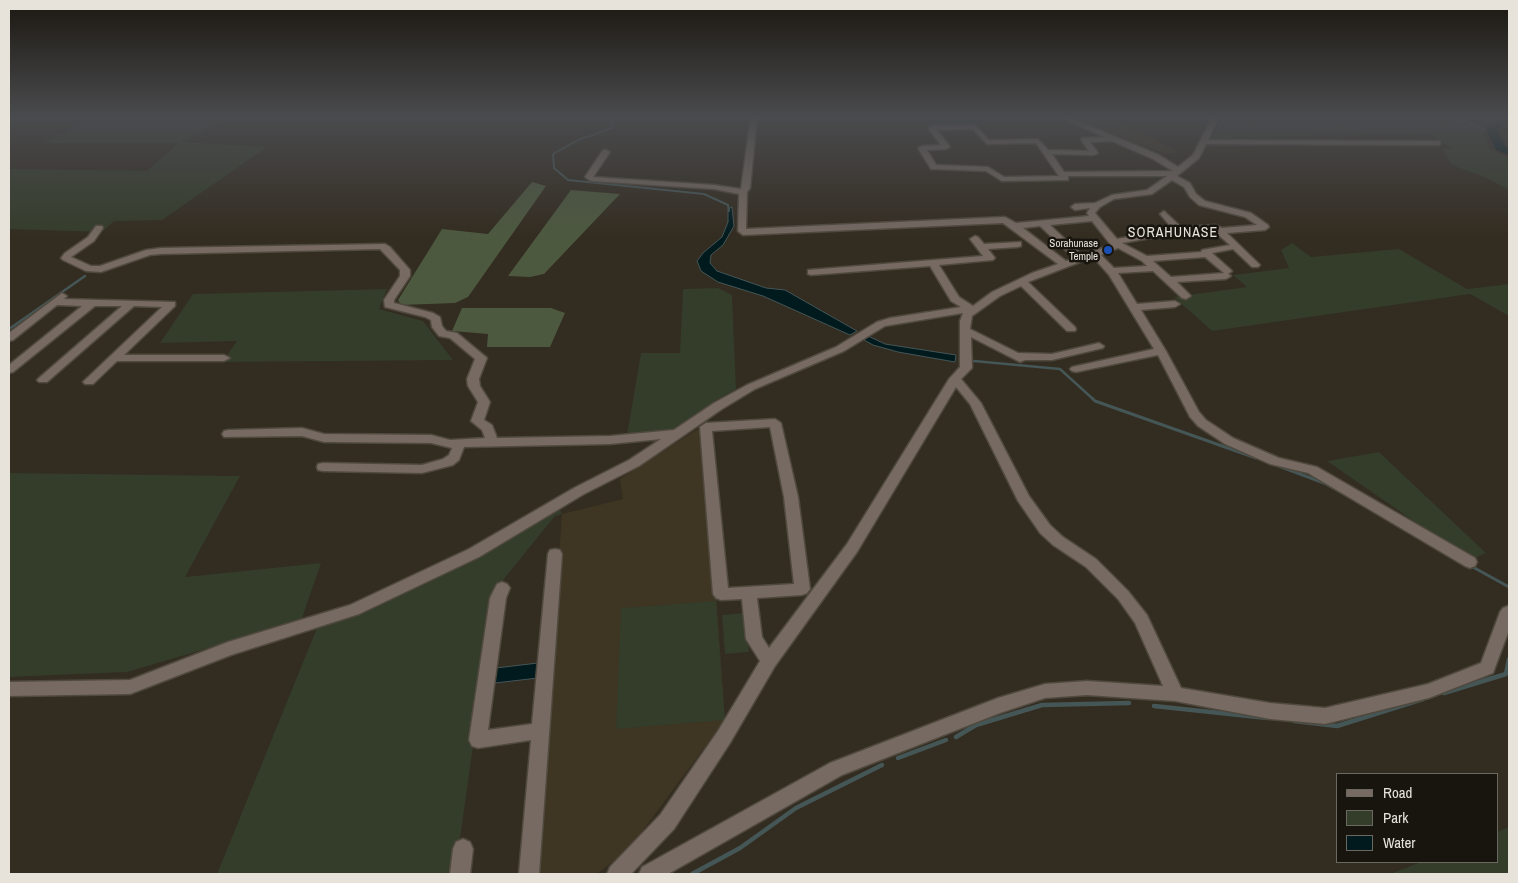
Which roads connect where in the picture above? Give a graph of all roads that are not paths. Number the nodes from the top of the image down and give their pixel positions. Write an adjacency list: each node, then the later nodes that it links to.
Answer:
1 (602, 157): 10 (street)
2 (749, 157): 10 (street)
3 (928, 157): 9 (street)
4 (1052, 157): 9 (street)
5 (1149, 157): 8 (street)
6 (1194, 157): 8 (street)
7 (1143, 166): 8 (street)
8 (1175, 172): 9 (street); 11 (street); 18 (street)
9 (1063, 174)
10 (743, 192): 15 (street)
11 (1097, 205): 13 (street); 13 (street)
12 (1164, 214): 17 (street)
13 (1093, 217): 14 (street); 21 (street)
14 (1042, 223): 15 (street); 26 (street)
15 (1016, 226): 29 (street)
16 (99, 228): 62 (street)
17 (1179, 230): 18 (street); 21 (street)
18 (1221, 231): 23 (street)
19 (975, 239): 22 (street)
20 (1018, 244): 22 (street)
21 (1116, 244): 24 (street); 27 (street)
22 (982, 247): 28 (street)
23 (1236, 247): 30 (street); 34 (street)
24 (1095, 254): 26 (street); 32 (street)
25 (1203, 255): 27 (street)
26 (1080, 258): 29 (street)
27 (1145, 259): 31 (street)
28 (932, 263): 33 (street); 43 (street)
29 (1064, 264): 35 (street)
30 (1255, 265)
31 (1155, 268): 32 (street); 34 (street)
32 (1111, 271): 42 (street)
33 (811, 272)
34 (1169, 280): 37 (street)
35 (1022, 281): 43 (street); 46 (street)
36 (64, 295): 38 (street)
37 (1186, 296)
38 (55, 302): 39 (street); 45 (street)
39 (93, 302): 40 (street); 57 (street)
40 (132, 303): 52 (street); 58 (street)
41 (1175, 304): 42 (street)
42 (1133, 307): 50 (street)
43 (971, 309): 47 (street); 61 (street)
44 (9, 327): 45 (street)
45 (22, 327): 48 (street)
46 (1071, 329)
47 (965, 330): 51 (street); 55 (street)
48 (9, 338)
49 (1099, 346): 51 (street)
50 (1161, 351): 56 (street); 66 (street)
51 (1014, 356): 54 (street)
52 (114, 358): 53 (street); 59 (street)
53 (224, 358)
54 (1028, 364)
55 (962, 368): 70 (street); 72 (street)
56 (1076, 369)
57 (9, 370)
58 (43, 380)
59 (89, 382)
60 (228, 434): 63 (street)
61 (677, 434): 62 (street); 71 (street)
62 (492, 442): 63 (street)
63 (460, 443): 64 (street)
64 (323, 467)
65 (555, 554): 73 (street)
66 (1470, 562)
67 (502, 588): 73 (street)
68 (749, 593): 68 (street); 70 (street)
69 (1508, 612): 72 (street)
70 (769, 661): 77 (street)
71 (9, 689)
72 (1175, 694): 78 (street)
73 (540, 731): 76 (street)
74 (463, 849): 75 (street)
75 (460, 874)
76 (529, 874)
77 (617, 874)
78 (649, 874)

